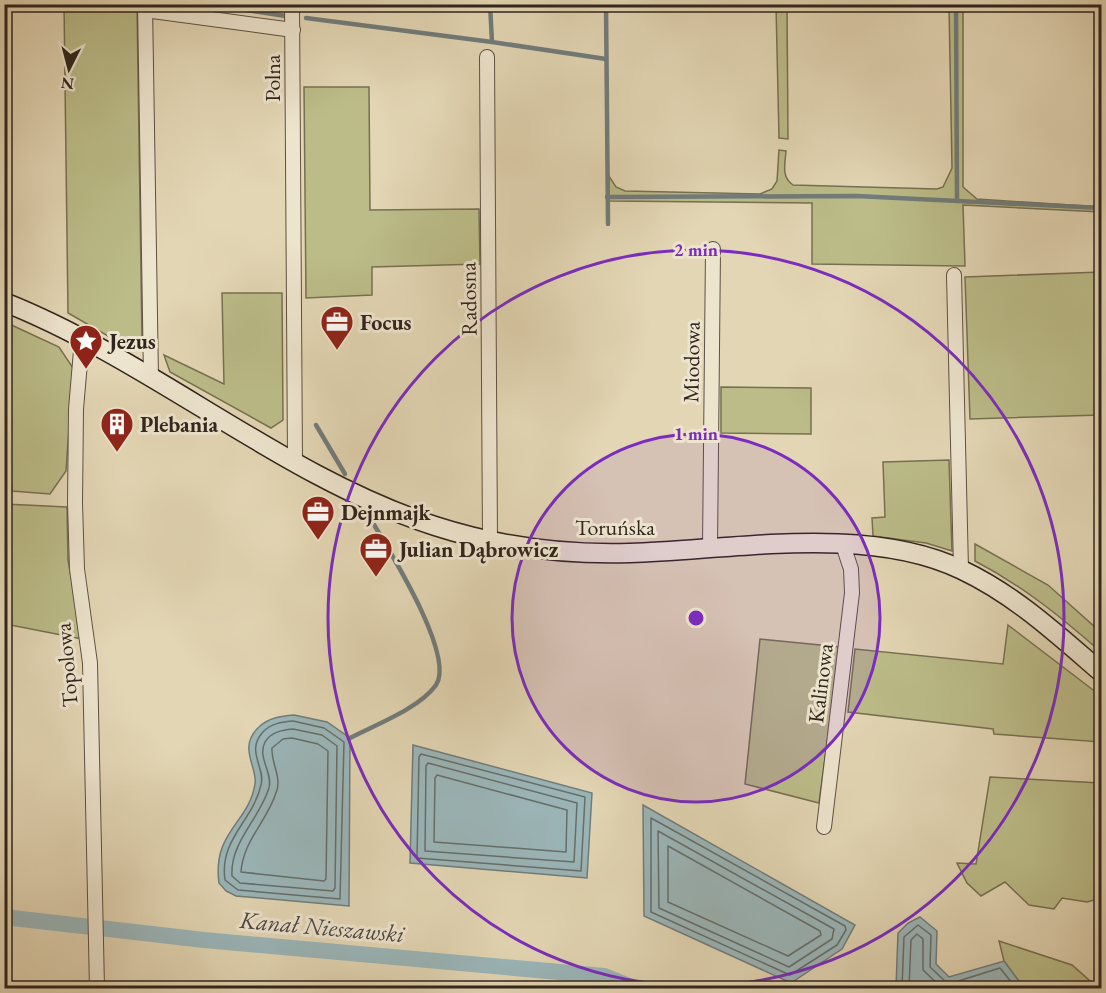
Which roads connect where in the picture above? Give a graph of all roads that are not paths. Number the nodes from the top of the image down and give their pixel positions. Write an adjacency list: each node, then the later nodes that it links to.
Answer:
1 (292, 4): 3 (street)
2 (145, 7): 3 (street, Polna); 9 (street, Polna)
3 (293, 30): 10 (street, Polna)
4 (487, 57): 11 (street, Radosna)
5 (713, 249): 13 (street, Miodowa)
6 (954, 275): 14 (street)
7 (4, 303): 8 (main road, Toruńska)
8 (82, 339): 9 (main road, Toruńska); 17 (street, Topolowa)
9 (150, 378): 10 (main road, Toruńska)
10 (295, 461): 11 (main road, Toruńska)
11 (490, 541): 13 (main road, Toruńska)
12 (843, 545): 13 (main road, Toruńska); 14 (main road, Toruńska); 16 (street, Kalinowa)
13 (710, 548)
14 (961, 569): 15 (main road, Toruńska)
15 (1101, 673)
16 (824, 827)
17 (97, 988)

